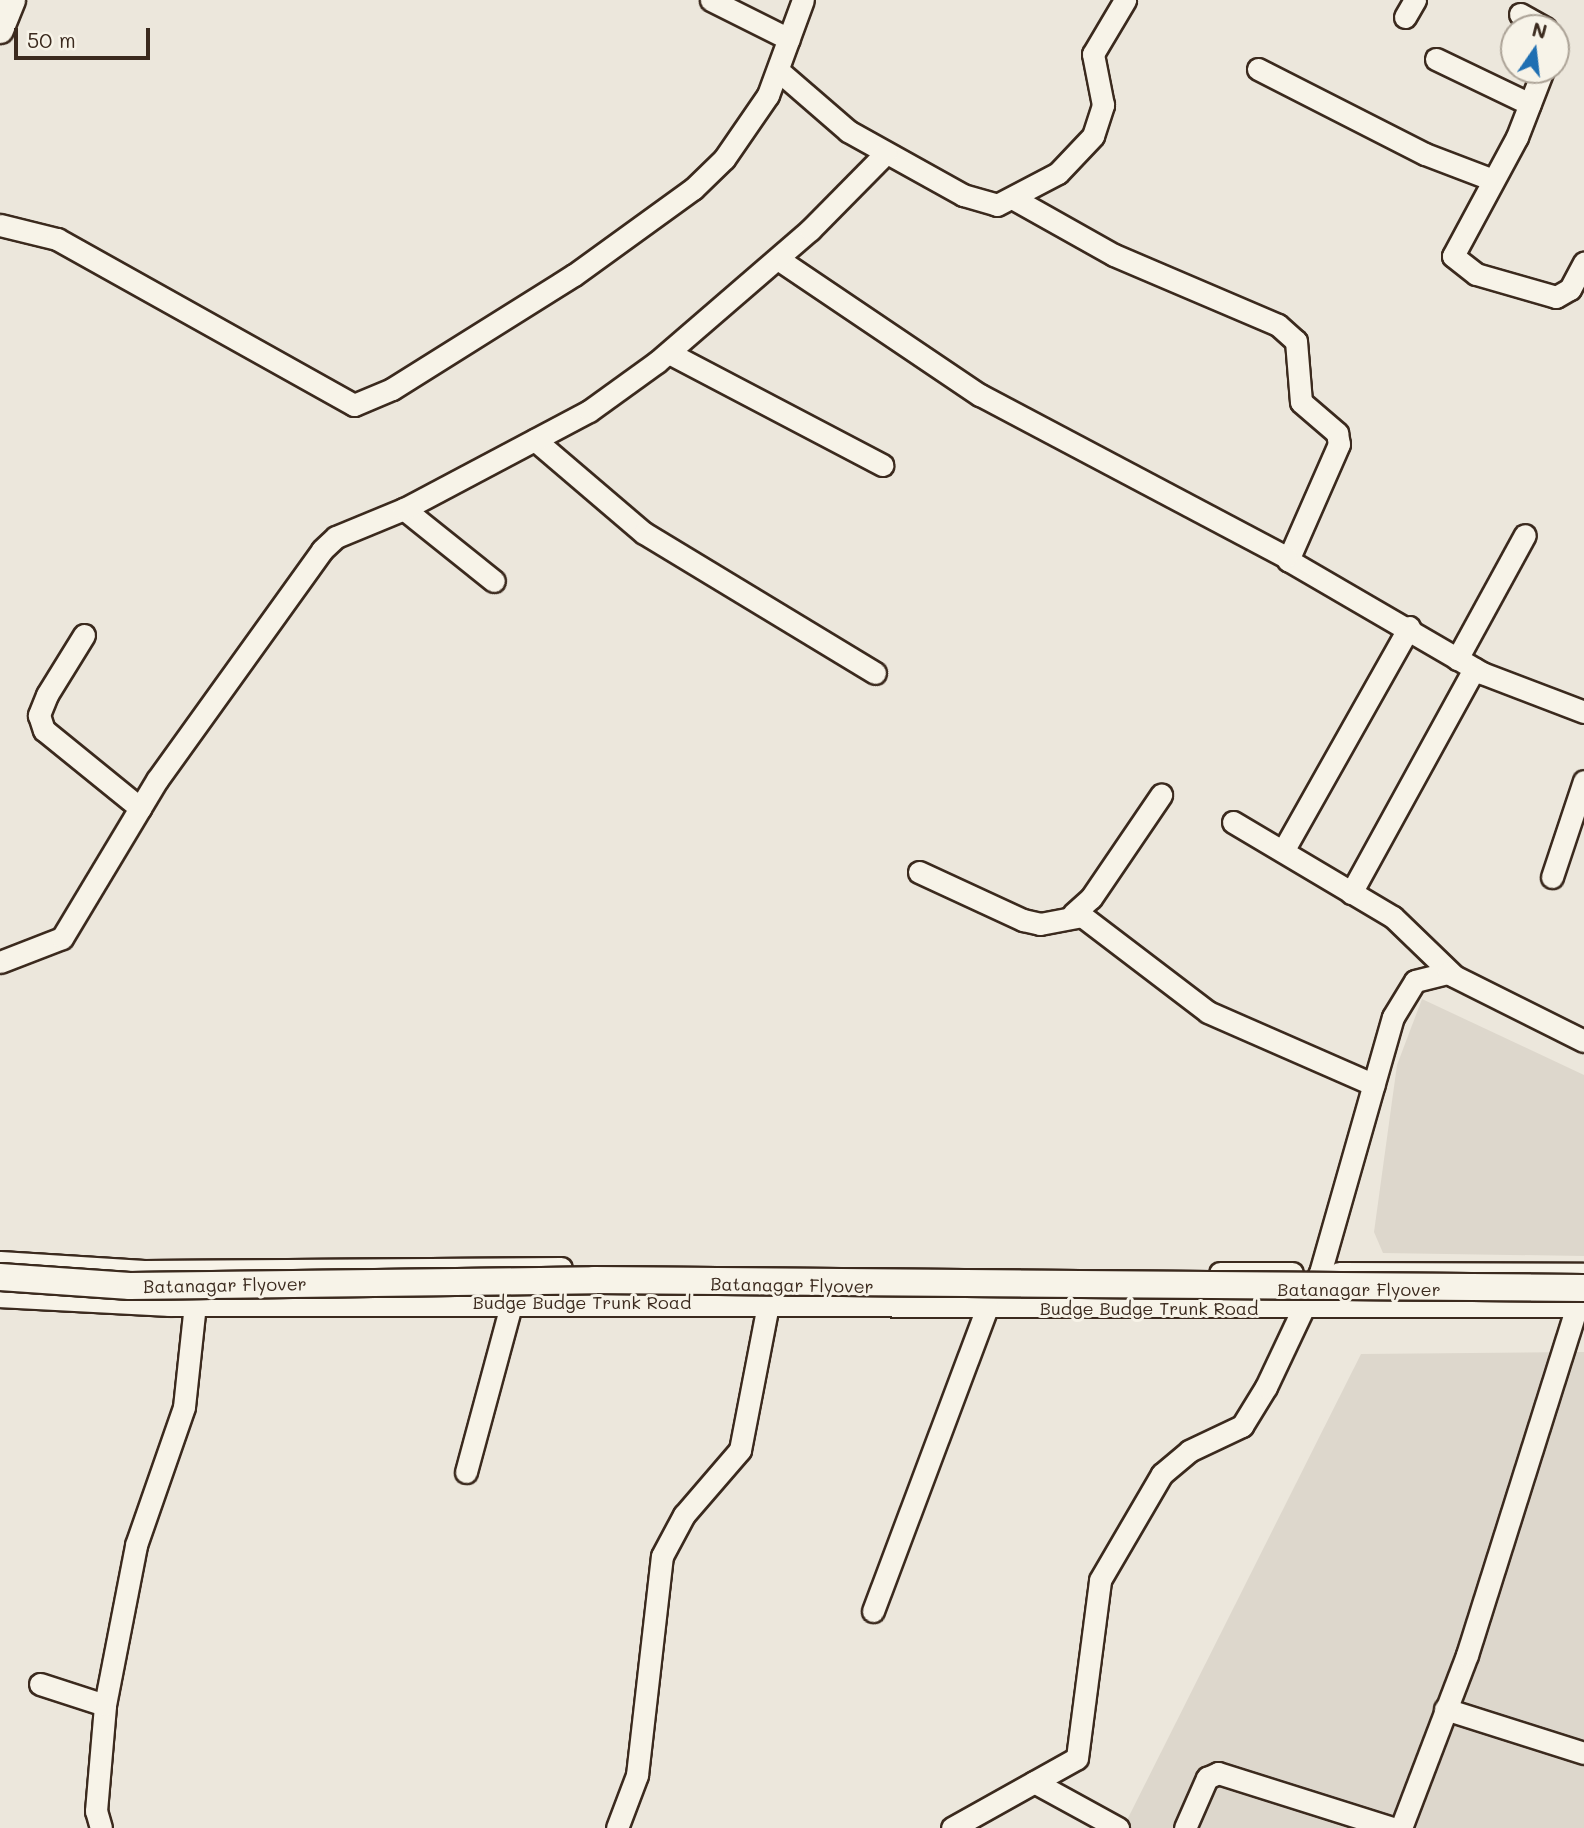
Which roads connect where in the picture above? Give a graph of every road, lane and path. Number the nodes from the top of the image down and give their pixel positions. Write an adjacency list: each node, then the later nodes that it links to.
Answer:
1 (12, 0): 5 (main road)
2 (711, 0): 6 (street)
3 (803, 0): 6 (street)
4 (1125, 0): 14 (street)
5 (0, 30)
6 (789, 39): 9 (street)
7 (1436, 59): 11 (street)
8 (1258, 69): 13 (street)
9 (780, 72): 12 (street); 15 (street)
10 (1538, 84): 11 (street)
11 (1530, 104): 13 (street)
12 (886, 153): 14 (street); 16 (street)
13 (1493, 180): 17 (street)
14 (1016, 200): 23 (street)
15 (0, 225)
16 (778, 258): 18 (street); 23 (street)
17 (1584, 263)
18 (669, 353): 19 (street); 20 (street)
19 (535, 440): 21 (street); 28 (street)
20 (882, 465)
21 (404, 509): 24 (street); 32 (street)
22 (1525, 535): 27 (street)
23 (1286, 557): 25 (street)
24 (494, 581)
25 (1409, 627): 27 (street); 34 (street)
26 (84, 635): 32 (street)
27 (1465, 664): 29 (street); 37 (street)
28 (874, 673)
29 (1584, 712)
30 (1584, 781): 36 (street)
31 (1161, 795): 38 (street)
32 (140, 808): 39 (street)
33 (1233, 822): 34 (street)
34 (1283, 851): 37 (street)
35 (919, 872): 38 (street)
36 (1552, 877)
37 (1351, 893): 40 (street)
38 (1073, 914): 42 (street)
39 (0, 962)
40 (1454, 976): 41 (street); 42 (street)
41 (1584, 1041)
42 (1374, 1085): 44 (street)
43 (0, 1262): 44 (street, Budge Budge Trunk Road)
44 (1320, 1273): 45 (street, Budge Budge Trunk Road); 53 (street)
45 (1584, 1274)
46 (0, 1277): 48 (main road, Batanagar Flyover, bridge)
47 (0, 1296): 50 (street, Budge Budge Trunk Road)
48 (1582, 1300): 53 (street, Budge Budge Trunk Road); 58 (street)
49 (512, 1301): 50 (street, Budge Budge Trunk Road); 51 (street, Budge Budge Trunk Road); 54 (street)
50 (195, 1304): 57 (street)
51 (768, 1304): 52 (street, Budge Budge Trunk Road); 62 (street)
52 (987, 1308): 53 (street, Budge Budge Trunk Road); 55 (street)
53 (1305, 1308): 60 (street)
54 (466, 1472)
55 (873, 1611)
56 (40, 1684): 57 (street)
57 (105, 1705): 61 (street)
58 (1445, 1709): 59 (street); 67 (street)
59 (1584, 1753)
60 (1034, 1782): 63 (street); 64 (street)
61 (101, 1828)
62 (617, 1828)
63 (952, 1828)
64 (1118, 1828)
65 (1185, 1828): 66 (street)
66 (1392, 1828)
67 (1401, 1828)

